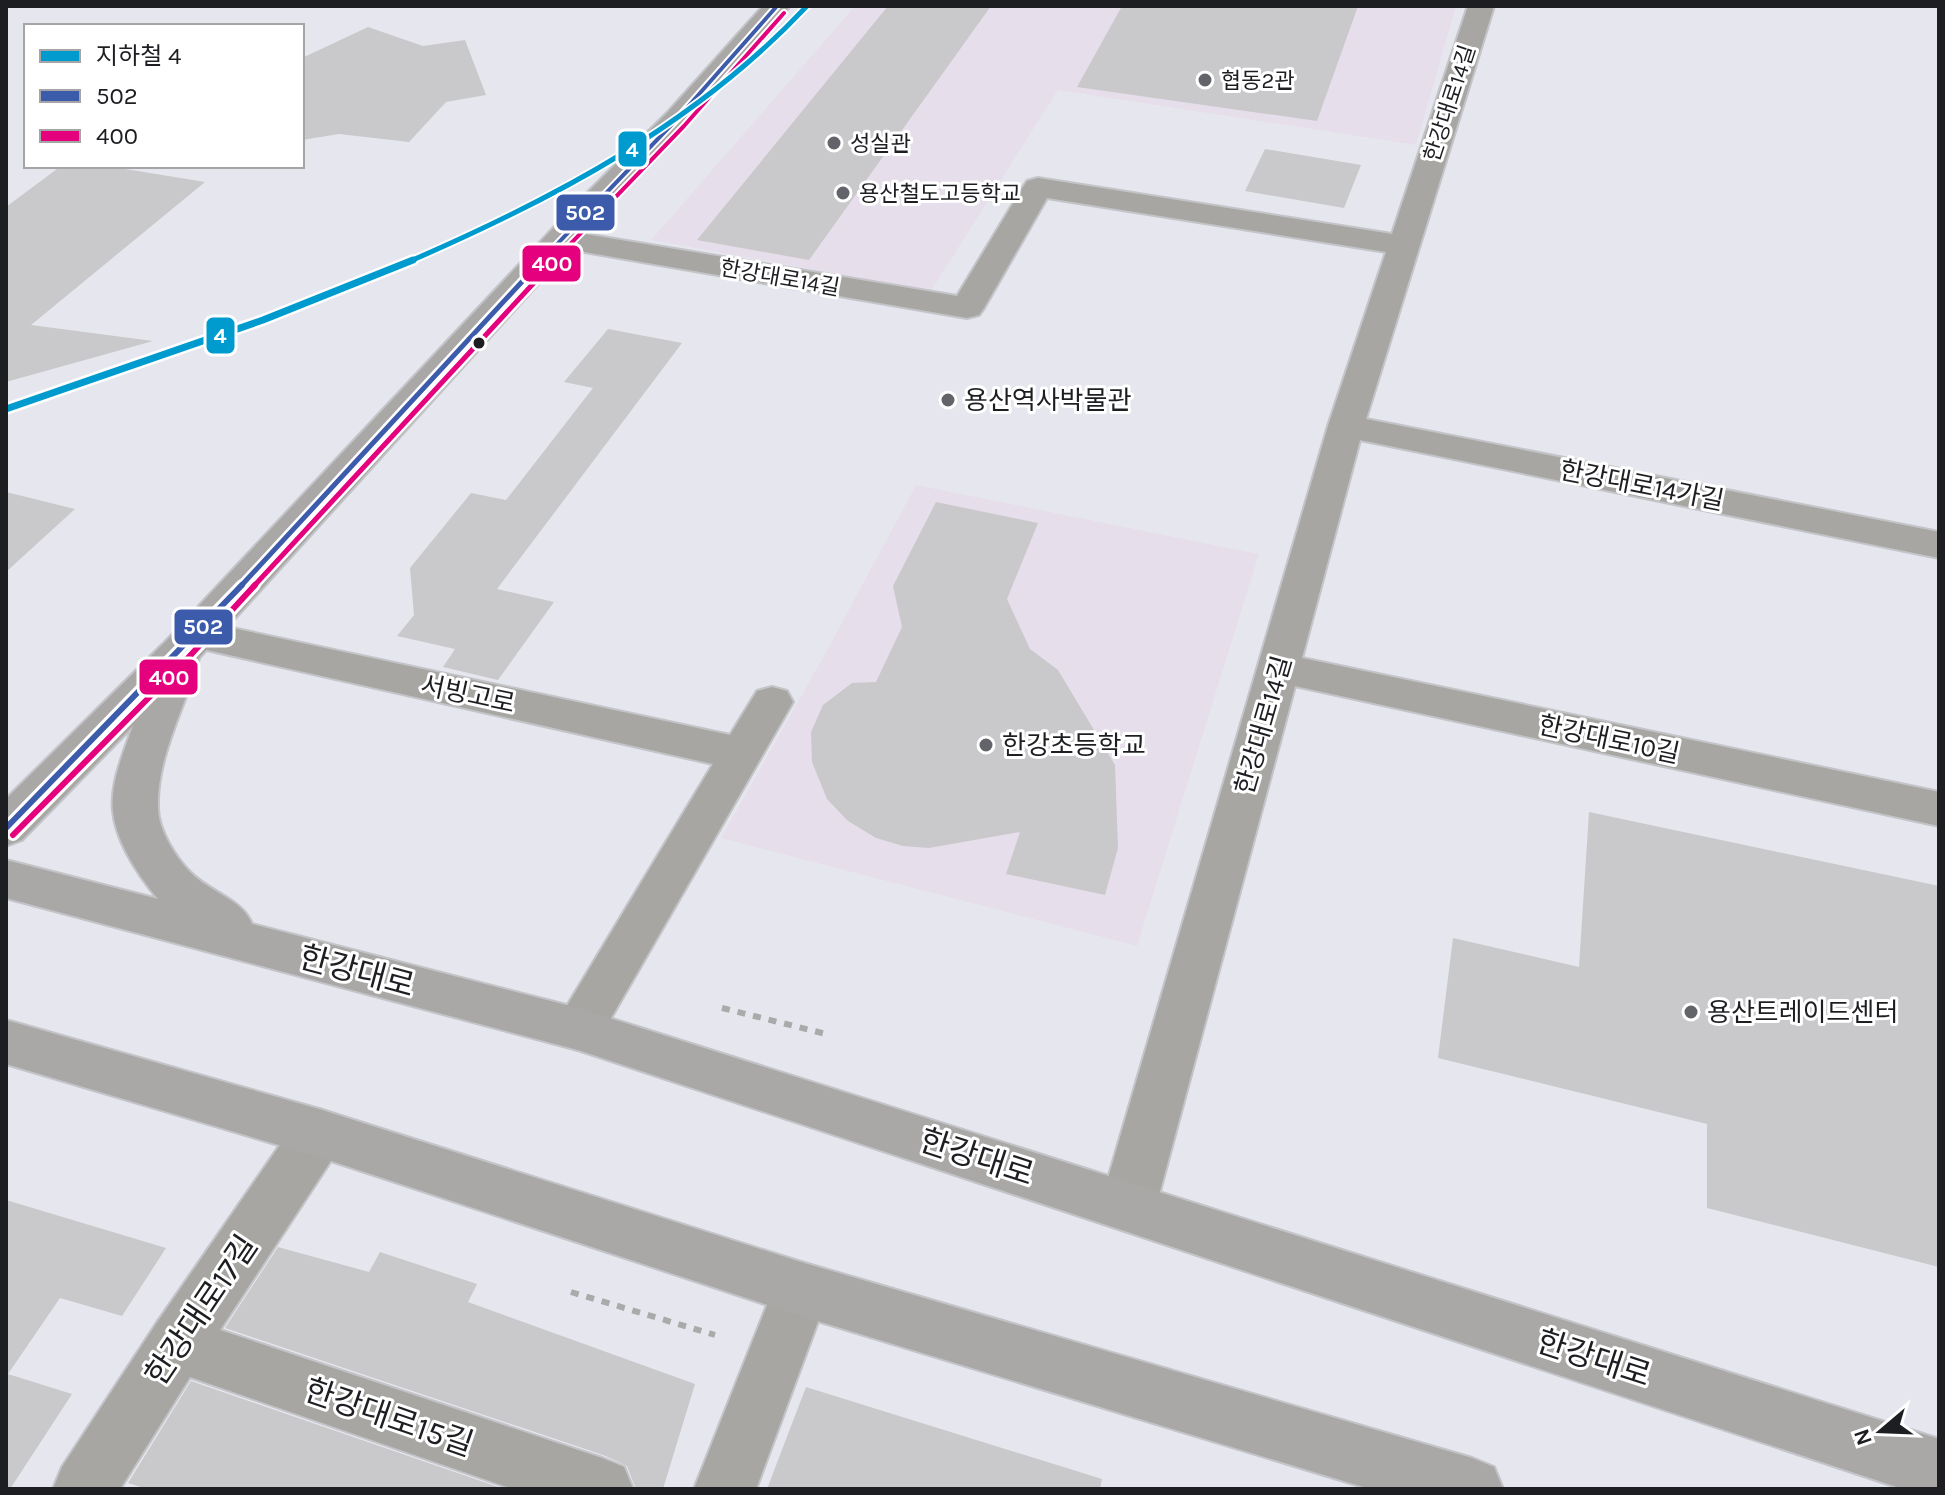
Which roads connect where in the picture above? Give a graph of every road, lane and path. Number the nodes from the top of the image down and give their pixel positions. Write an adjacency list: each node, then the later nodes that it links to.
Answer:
1 (777, 6): 3 (main road)
2 (1481, 6): 4 (street, 한강대로14길)
3 (561, 239): 4 (street, 한강대로14길); 7 (main road)
4 (1404, 245): 5 (street, 한강대로14길)
5 (1346, 426): 6 (street, 한강대로14가길); 8 (street, 한강대로14길)
6 (1939, 545)
7 (187, 643): 10 (street, 서빙고로); 12 (main road); 14 (main road)
8 (1279, 668): 11 (street, 한강대로10길); 20 (street, 한강대로14길)
9 (772, 702): 10 (street)
10 (741, 754): 16 (street)
11 (1939, 809)
12 (6, 828)
13 (6, 879): 14 (main road, 한강대로)
14 (291, 953): 16 (main road, 한강대로)
15 (722, 1008): 17 (path)
16 (578, 1029): 20 (main road, 한강대로)
17 (830, 1035)
18 (6, 1042): 19 (main road)
19 (319, 1133): 21 (main road); 24 (street, 한강대로17길)
20 (1128, 1206): 25 (main road, 한강대로)
21 (801, 1289): 28 (street); 29 (main road)
22 (571, 1292): 23 (path)
23 (715, 1335)
24 (177, 1344): 26 (street, 한강대로17길); 27 (street, 한강대로15길)
25 (1939, 1470)
26 (84, 1489)
27 (602, 1489)
28 (725, 1489)
29 (1472, 1489)

